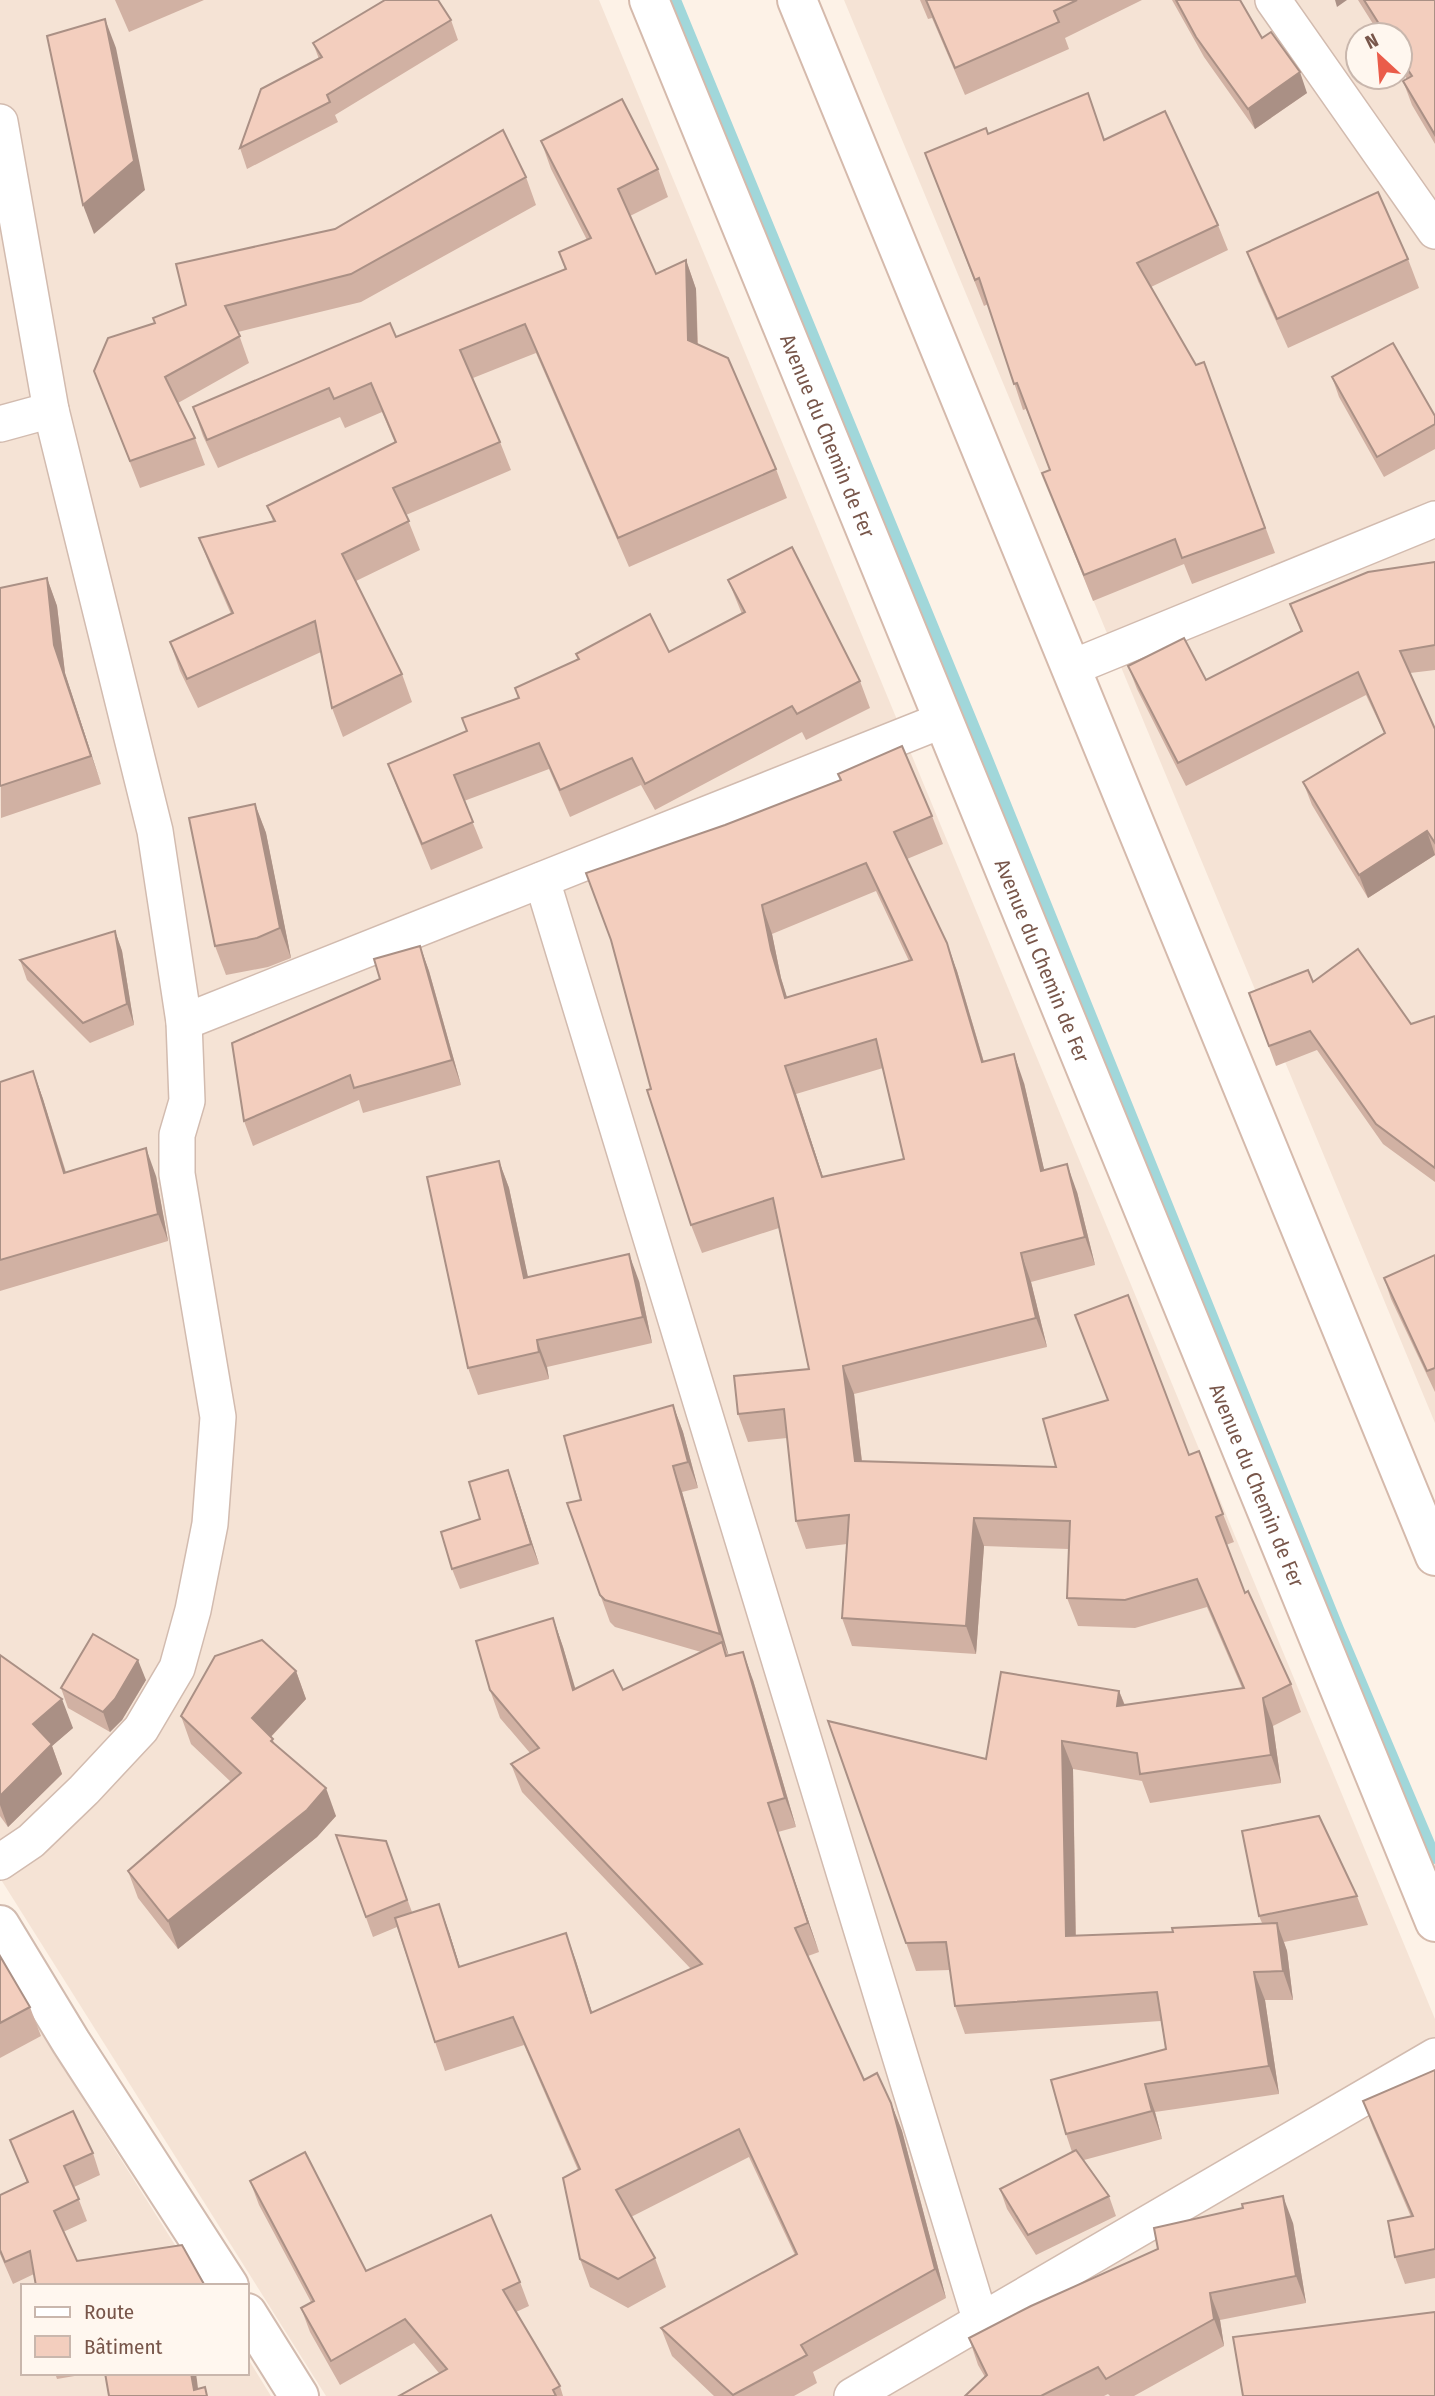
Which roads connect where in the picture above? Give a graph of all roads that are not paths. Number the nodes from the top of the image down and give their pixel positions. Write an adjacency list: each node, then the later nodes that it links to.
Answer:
1 (649, 0): 10 (main road, Avenue du Chemin de Fer)
2 (797, 0): 9 (main road)
3 (1273, 0): 5 (street)
4 (0, 122): 6 (street)
5 (1435, 232)
6 (51, 410): 7 (street); 12 (street)
7 (0, 424)
8 (1435, 519): 9 (street)
9 (1071, 668): 13 (main road)
10 (943, 719): 11 (street); 15 (main road, Avenue du Chemin de Fer)
11 (542, 880): 12 (street); 20 (street)
12 (184, 1022): 14 (street)
13 (1435, 1556)
14 (0, 1862)
15 (1435, 1922)
16 (0, 1925): 18 (main road)
17 (1435, 2056): 20 (street)
18 (228, 2284)
19 (248, 2315): 21 (main road)
20 (981, 2322): 22 (street)
21 (299, 2396)
22 (852, 2396)

